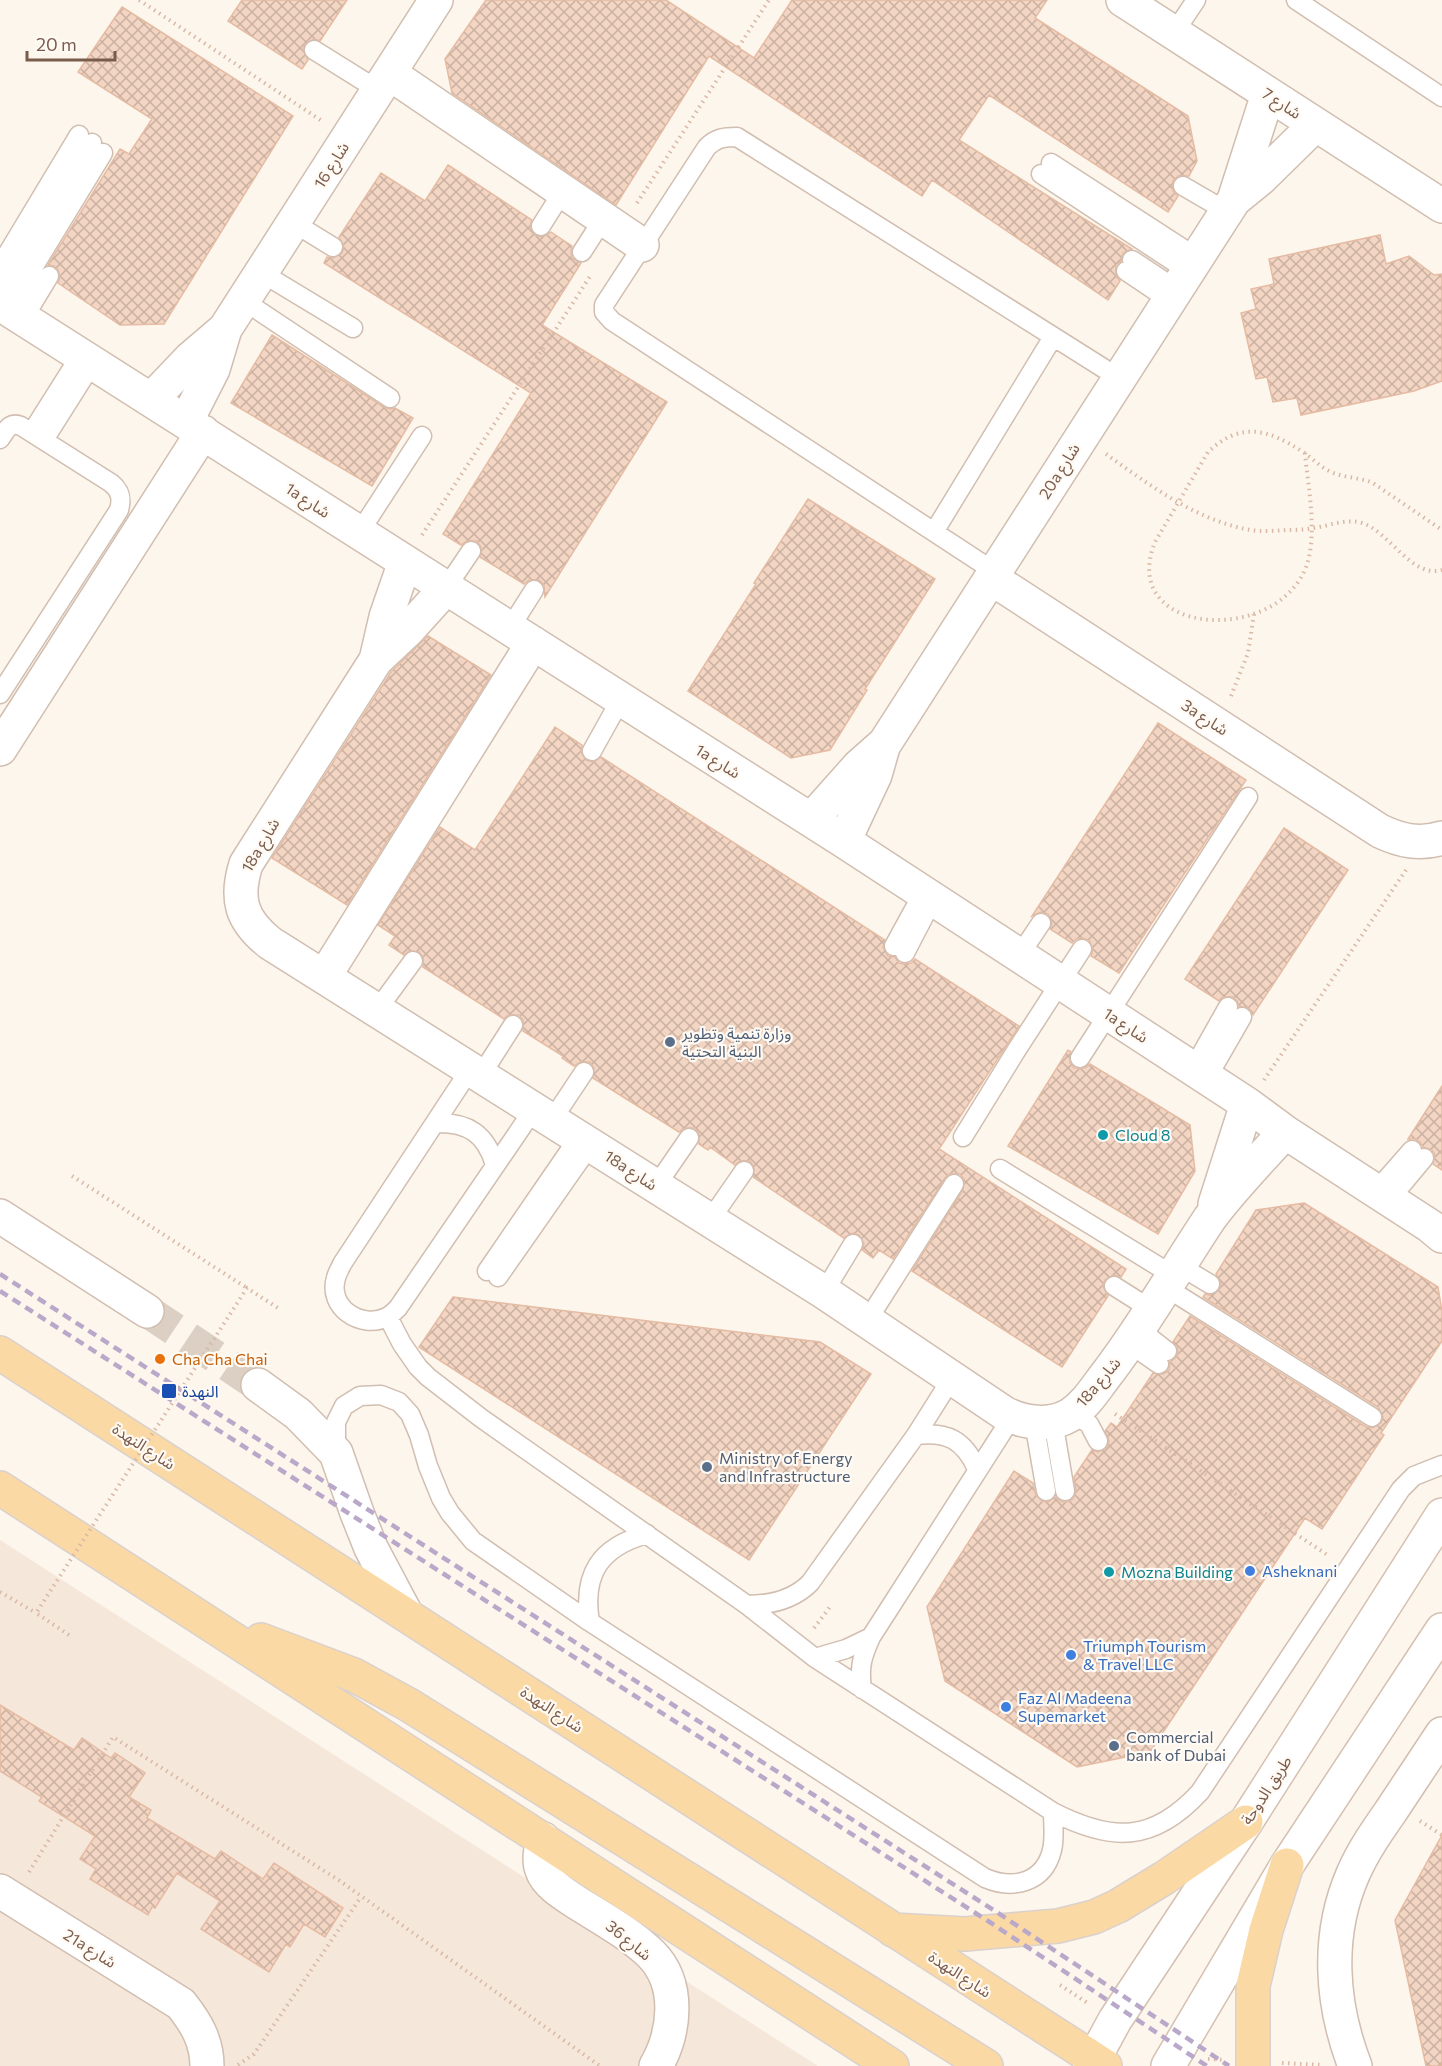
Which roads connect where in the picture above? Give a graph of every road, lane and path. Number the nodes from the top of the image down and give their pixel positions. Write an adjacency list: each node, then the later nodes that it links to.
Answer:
1 (139, 0): 13 (path)
2 (436, 0): 9 (street, شارع 16)
3 (769, 0): 20 (path)
4 (1123, 0): 7 (street, شارع 7)
5 (1196, 0): 7 (lane)
6 (1296, 0): 11 (lane)
7 (1174, 33): 10 (street, شارع 7)
8 (314, 50): 9 (lane)
9 (384, 81): 13 (street, شارع 16); 16 (street)
10 (1268, 94): 12 (street, شارع 7); 17 (street, 20a شارع)
11 (1442, 97)
12 (1316, 125): 17 (street, 20a شارع); 18 (street, شارع 7)
13 (348, 138): 19 (street, شارع 16)
14 (1046, 169): 29 (lane)
15 (1183, 186): 17 (lane)
16 (563, 191): 20 (street); 21 (lane)
17 (1230, 206): 29 (street, 20a شارع)
18 (1442, 206)
19 (294, 223): 22 (lane); 27 (street, شارع 16)
20 (619, 225): 23 (lane); 34 (lane); 48 (lane)
21 (541, 226)
22 (333, 247)
23 (582, 252)
24 (1129, 266): 29 (lane)
25 (0, 267): 31 (lane)
26 (594, 270): 51 (path)
27 (262, 273): 30 (street, شارع 16); 32 (lane)
28 (49, 276): 31 (lane)
29 (1182, 279): 36 (street, 20a شارع)
30 (244, 300): 33 (street, شارع 16); 37 (lane)
31 (8, 306): 35 (street, 1a شارع)
32 (353, 328)
33 (225, 329): 38 (street, شارع 16); 39 (street, شارع 16)
34 (1053, 337): 36 (lane); 48 (lane)
35 (86, 360): 38 (street, 1a شارع); 41 (lane)
36 (1119, 378): 40 (street, 20a شارع)
37 (390, 398)
38 (151, 400): 39 (street, 1a شارع)
39 (194, 427): 49 (street, 1a شارع); 63 (street, شارع 16)
40 (1081, 435): 45 (path); 53 (street, 20a شارع)
41 (38, 436): 43 (lane); 59 (lane)
42 (422, 436): 49 (lane)
43 (0, 440)
44 (1305, 453): 45 (path); 46 (path); 47 (path)
45 (1179, 503): 46 (path); 56 (path)
46 (1311, 529): 52 (path); 56 (path)
47 (1442, 530)
48 (934, 532): 53 (lane)
49 (359, 533): 51 (street, 1a شارع)
50 (471, 551): 54 (lane)
51 (405, 562): 54 (street, 1a شارع); 58 (street, 18a شارع)
52 (1442, 570)
53 (993, 575): 61 (street, 3a شارع); 62 (street, 20a شارع)
54 (446, 588): 57 (street, 1a شارع); 58 (street, 18a شارع)
55 (534, 590): 57 (lane)
56 (1254, 614): 61 (path)
57 (521, 636): 60 (street, 1a شارع); 75 (street)
58 (376, 660): 75 (street, 18a شارع)
59 (0, 694)
60 (621, 699): 64 (lane); 66 (street, 1a شارع)
61 (1214, 723): 68 (street, 3a شارع)
62 (885, 742): 66 (street, 20a شارع); 67 (street, 20a شارع)
63 (0, 748)
64 (592, 751)
65 (1248, 797): 79 (lane)
66 (812, 820): 67 (street, 1a شارع)
67 (844, 841): 69 (street, 1a شارع)
68 (1437, 843): 85 (path)
69 (928, 896): 71 (lane); 73 (street, 1a شارع)
70 (1041, 923): 73 (lane)
71 (900, 949)
72 (1082, 949): 76 (lane)
73 (1019, 956): 76 (street, 1a شارع)
74 (413, 961): 77 (lane)
75 (324, 977): 77 (street, 18a شارع)
76 (1060, 983): 79 (street, 1a شارع); 89 (lane)
77 (377, 1010): 82 (street, 18a شارع)
78 (1235, 1012): 84 (lane)
79 (1107, 1013): 81 (lane); 84 (street, 1a شارع)
80 (513, 1025): 82 (lane)
81 (1080, 1058)
82 (476, 1072): 86 (street, 18a شارع); 87 (lane)
83 (584, 1072): 86 (lane)
84 (1200, 1074): 85 (street, 1a شارع)
85 (1247, 1104): 88 (street, 1a شارع); 101 (street, 18a شارع)
86 (543, 1114): 91 (street, 18a شارع); 93 (lane)
87 (436, 1123): 93 (lane); 113 (lane)
88 (1285, 1132): 99 (street, 1a شارع); 101 (street, 18a شارع)
89 (963, 1137)
90 (689, 1138): 98 (lane)
91 (585, 1141): 98 (street, 18a شارع); 105 (lane)
92 (1418, 1154): 99 (lane)
93 (495, 1165): 113 (lane)
94 (1000, 1169): 110 (lane)
95 (744, 1171): 102 (lane)
96 (72, 1176): 108 (path)
97 (954, 1184): 114 (lane)
98 (656, 1186): 102 (street, 18a شارع)
99 (1383, 1195): 103 (street, 1a شارع)
100 (0, 1216): 112 (street)
101 (1211, 1217): 110 (street, 18a شارع)
102 (710, 1220): 109 (street, 18a شارع)
103 (1438, 1231)
104 (853, 1244): 109 (lane)
105 (493, 1274)
106 (1210, 1284): 110 (lane)
107 (1114, 1286): 110 (lane)
108 (247, 1288): 111 (path, bridge); 133 (path, bridge)
109 (824, 1292): 114 (street, 18a شارع)
110 (1157, 1302): 116 (lane); 119 (street, 18a شارع); 120 (lane)
111 (281, 1310)
112 (147, 1311)
113 (388, 1317): 129 (lane)
114 (867, 1321): 117 (street, 18a شارع)
115 (0, 1353): 134 (main road, شارع النهدة)
116 (1163, 1357)
117 (952, 1378): 119 (street, 18a شارع); 121 (lane)
118 (258, 1384): 123 (street)
119 (1052, 1414): 122 (lane); 125 (lane); 127 (lane); 130 (path)
120 (1372, 1417)
121 (916, 1435): 125 (lane); 132 (lane)
122 (1098, 1441)
123 (336, 1453): 134 (street); 135 (lane)
124 (1442, 1466): 130 (lane)
125 (977, 1469): 139 (lane)
126 (0, 1488): 136 (main road)
127 (1055, 1491)
128 (1442, 1515): 144 (street, طريق الدوحة)
129 (647, 1534): 132 (lane); 135 (lane)
130 (1348, 1569): 143 (lane)
131 (0, 1592): 133 (path)
132 (747, 1605): 140 (lane)
133 (36, 1613): 138 (path, bridge)
134 (406, 1614): 149 (main road, شارع النهدة)
135 (590, 1622): 143 (lane)
136 (211, 1623): 145 (main road); 156 (main road)
137 (1442, 1630): 146 (street)
138 (69, 1635)
139 (871, 1637): 140 (lane); 141 (lane)
140 (815, 1659): 141 (lane)
141 (862, 1689): 143 (lane)
142 (1442, 1734): 159 (street)
143 (1053, 1812)
144 (1246, 1822): 149 (main road); 150 (street, طريق الدوحة)
145 (543, 1839): 154 (street, شارع 36); 155 (main road)
146 (1287, 1865): 157 (street); 158 (main road)
147 (6, 1895): 148 (path); 151 (street, 21a شارع)
148 (361, 1897): 152 (path); 153 (path)
149 (892, 1930): 150 (main road, شارع النهدة)
150 (1096, 2063)
151 (207, 2066)
152 (234, 2066)
153 (600, 2066)
154 (656, 2066)
155 (892, 2066)
156 (986, 2066)
157 (1168, 2066)
158 (1253, 2066)
159 (1355, 2066)

